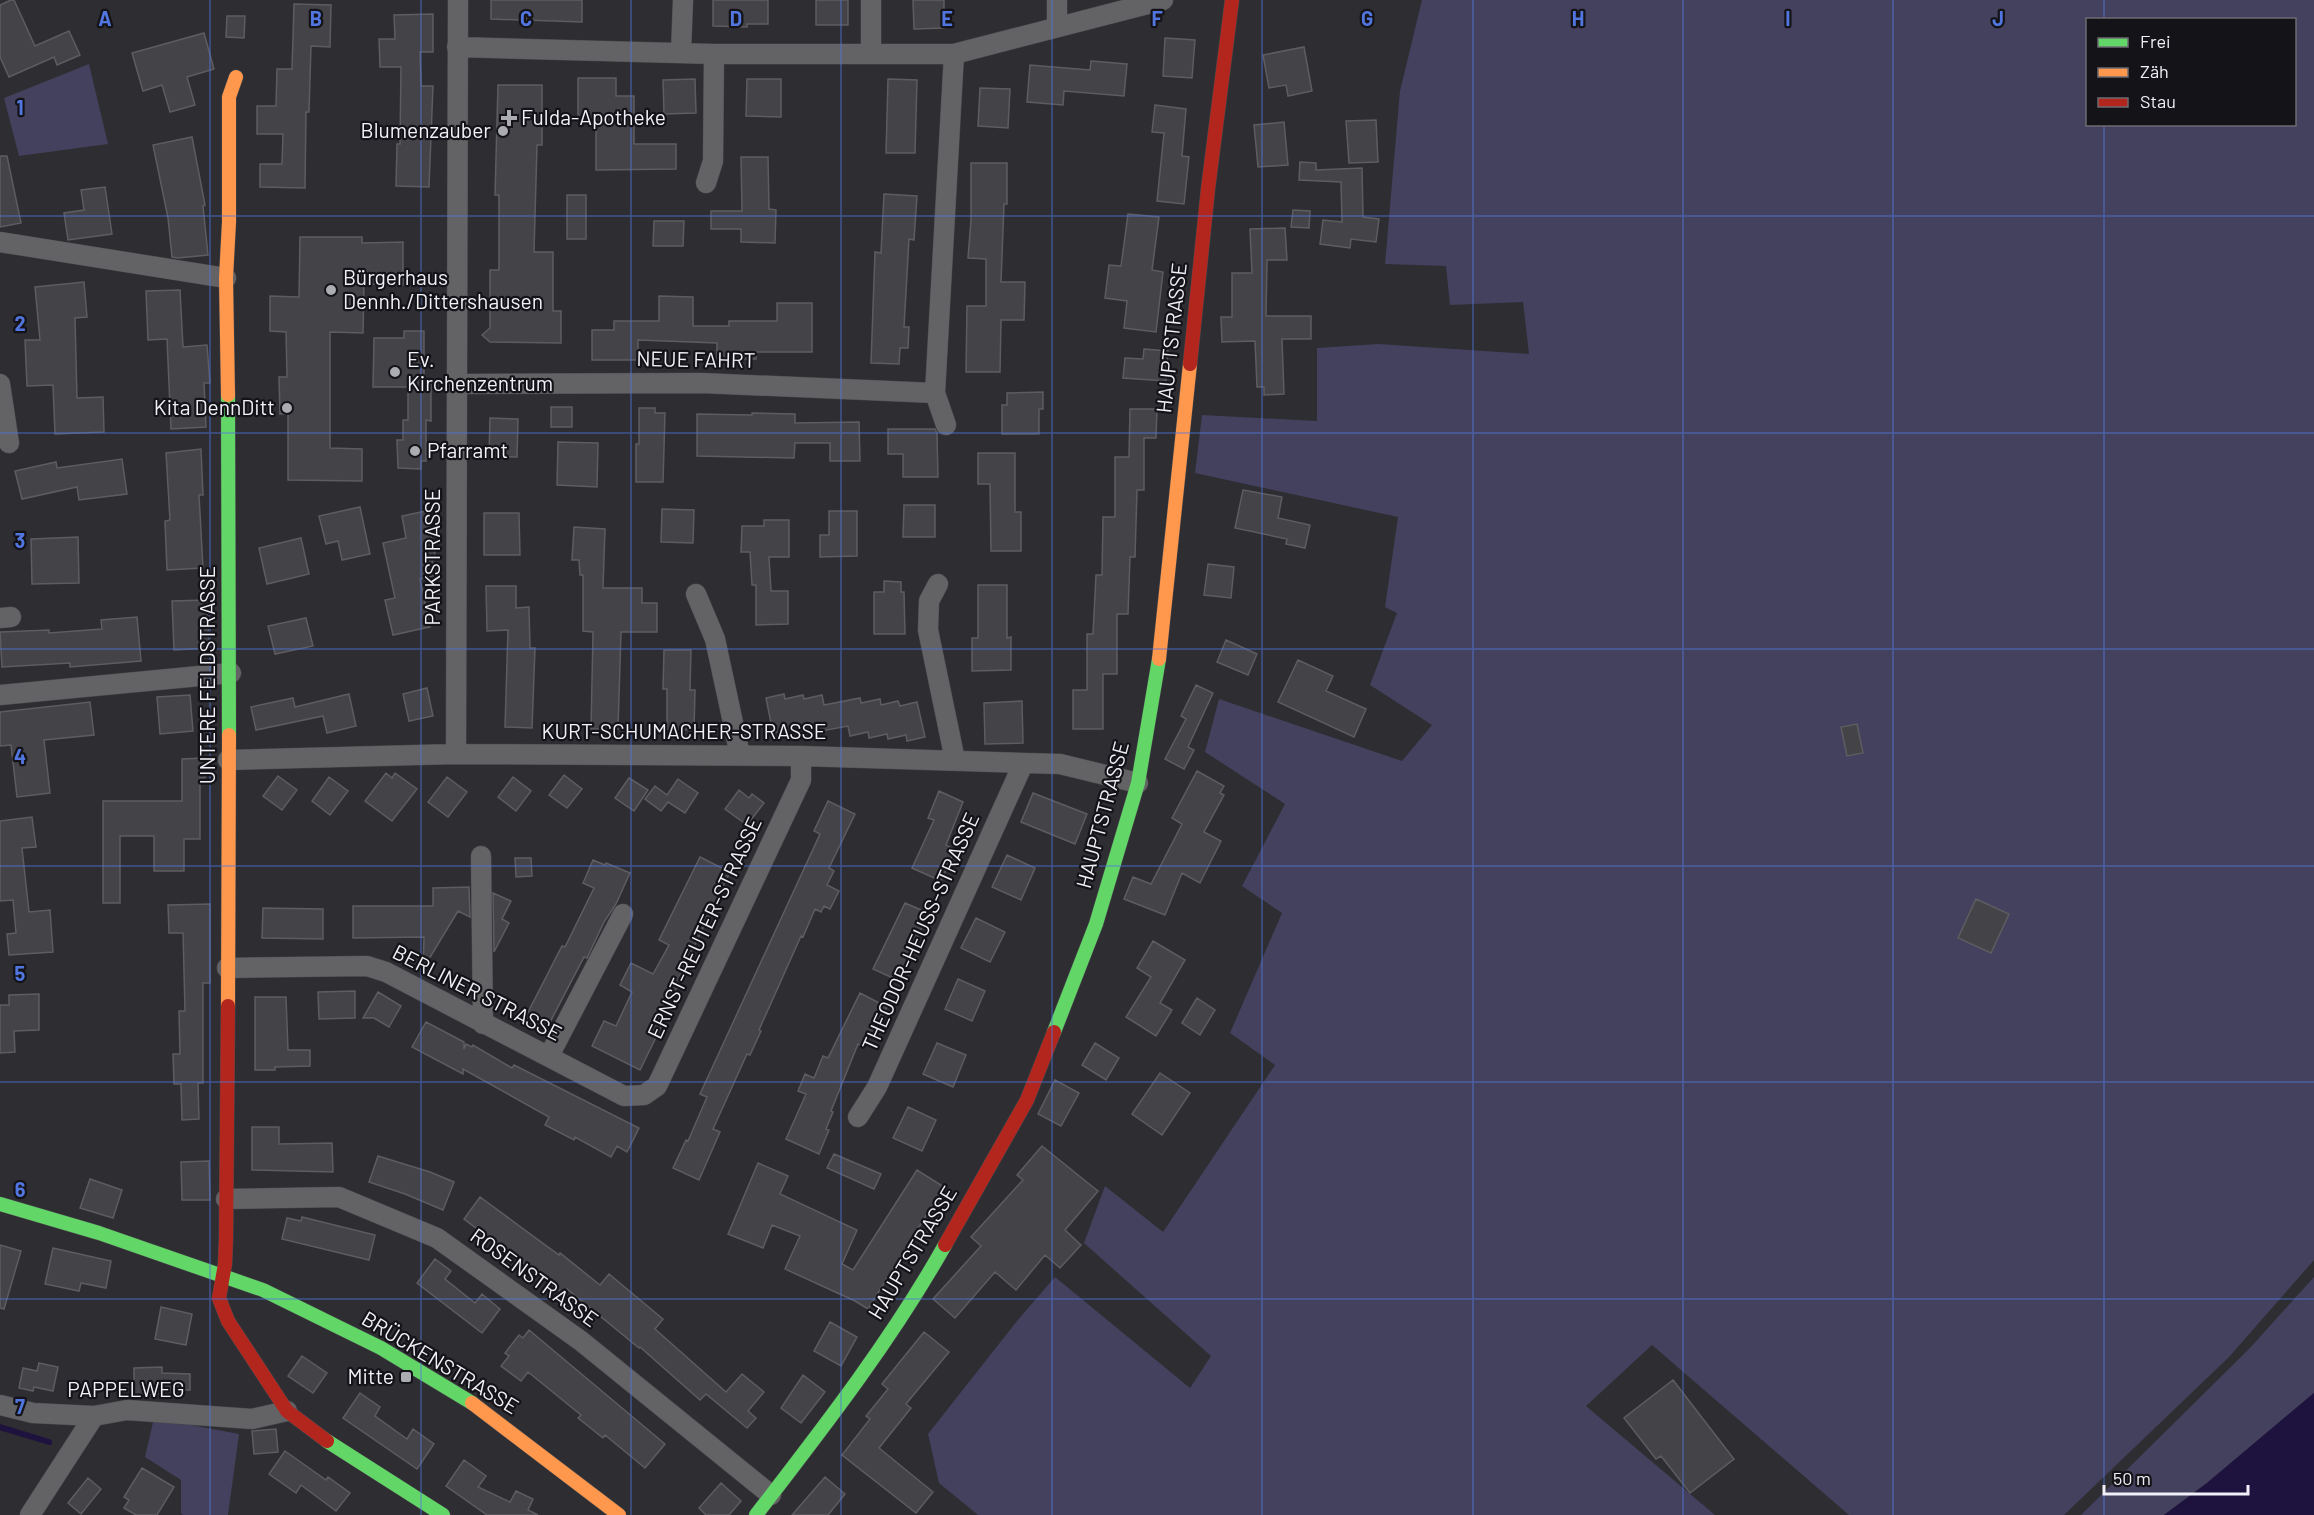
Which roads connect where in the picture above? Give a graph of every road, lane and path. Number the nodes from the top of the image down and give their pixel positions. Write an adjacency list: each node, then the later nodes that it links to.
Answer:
1 (458, 0): 9 (street, PARKSTRASSE)
2 (683, 0): 10 (street)
3 (871, 0): 11 (street)
4 (1057, 0): 8 (street)
5 (1163, 0): 8 (street)
6 (1227, 0): 7 (street)
7 (1232, 0): 33 (street, HAUPTSTRASSE)
8 (1057, 27): 13 (street)
9 (457, 47): 10 (street); 19 (street, PARKSTRASSE)
10 (681, 52): 12 (street)
11 (871, 52): 12 (street); 13 (street)
12 (714, 54): 15 (street)
13 (954, 54): 20 (street)
14 (236, 77): 17 (street, UNTERE FELDSTRASSE)
15 (705, 183)
16 (0, 242): 17 (street)
17 (226, 278): 25 (street, UNTERE FELDSTRASSE)
18 (0, 384): 22 (street)
19 (457, 384): 20 (street, NEUE FAHRT); 27 (street, PARKSTRASSE)
20 (935, 393): 21 (street)
21 (946, 425)
22 (9, 444)
23 (938, 584): 31 (street)
24 (696, 594): 28 (street)
25 (231, 673): 26 (street); 30 (street, UNTERE FELDSTRASSE)
26 (0, 695)
27 (456, 754): 28 (street, KURT-SCHUMACHER-STRASSE); 30 (street, KURT-SCHUMACHER-STRASSE)
28 (740, 755): 29 (street, KURT-SCHUMACHER-STRASSE)
29 (801, 756): 31 (street, KURT-SCHUMACHER-STRASSE); 39 (street, ERNST-REUTER-STRASSE)
30 (228, 760): 36 (street, UNTERE FELDSTRASSE)
31 (955, 760): 32 (street, KURT-SCHUMACHER-STRASSE)
32 (1023, 764): 33 (street, KURT-SCHUMACHER-STRASSE); 40 (street, THEODOR-HEUSS-STRASSE)
33 (1138, 783): 47 (street, HAUPTSTRASSE)
34 (481, 856): 37 (street)
35 (623, 914): 38 (street)
36 (227, 969): 37 (street, BERLINER STRASSE); 41 (street, UNTERE FELDSTRASSE)
37 (483, 1024): 38 (street, BERLINER STRASSE)
38 (549, 1056): 39 (street, BERLINER STRASSE)
39 (624, 1096)
40 (858, 1117)
41 (226, 1199): 43 (street, UNTERE FELDSTRASSE); 47 (street, ROSENSTRASSE)
42 (0, 1204): 43 (street, BRÜCKENSTRASSE)
43 (222, 1275): 45 (street, UNTERE FELDSTRASSE); 50 (street, BRÜCKENSTRASSE)
44 (0, 1406): 46 (street, PAPPELWEG)
45 (287, 1411): 46 (street, PAPPELWEG); 49 (street, UNTERE FELDSTRASSE)
46 (94, 1416): 48 (street)
47 (771, 1495): 51 (street, HAUPTSTRASSE)
48 (30, 1515)
49 (443, 1515)
50 (619, 1515)
51 (756, 1515)

